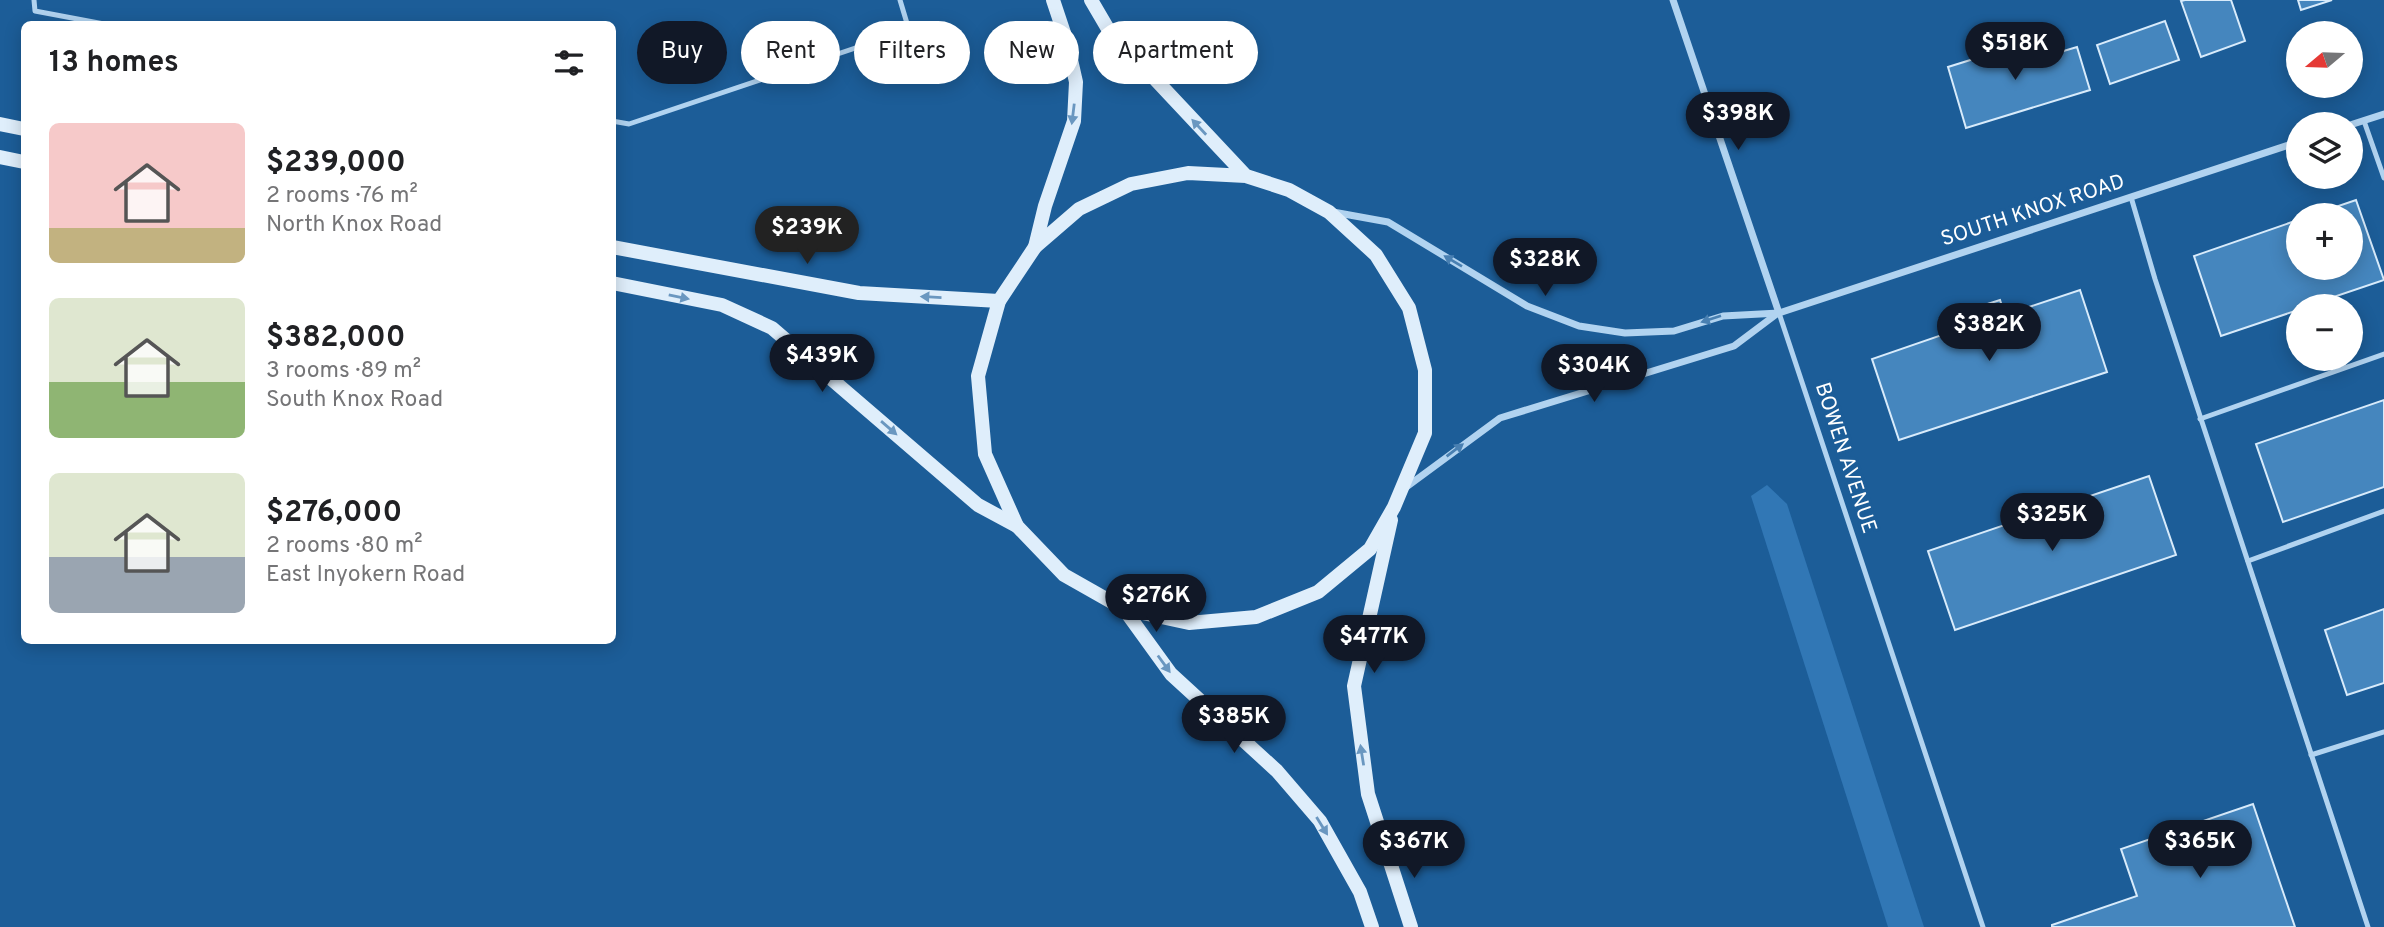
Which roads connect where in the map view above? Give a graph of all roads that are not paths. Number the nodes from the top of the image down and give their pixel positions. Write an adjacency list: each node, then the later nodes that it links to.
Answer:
1 (34, 0): 6 (lane)
2 (900, 0): 9 (lane)
3 (1053, 0): 19 (street, one-way to 19)
4 (1091, 0): 15 (street, one-way to 4)
5 (1673, 0): 23 (street, BOWEN AVENUE)
6 (88, 21)
7 (2384, 114): 8 (street)
8 (2364, 121): 16 (lane)
9 (616, 122)
10 (0, 124): 11 (street)
11 (21, 128)
12 (2286, 146): 17 (street, SOUTH KNOX ROAD)
13 (0, 157): 14 (street)
14 (21, 161)
15 (1246, 176): 18 (street); 19 (street)
16 (2384, 178)
17 (2131, 197): 23 (street, SOUTH KNOX ROAD); 25 (lane)
18 (1329, 212): 23 (street, SOUTH KNOX ROAD, one-way to 18); 26 (street)
19 (1035, 247): 22 (street)
20 (616, 248): 22 (street, one-way to 20)
21 (616, 284): 29 (street, one-way to 29)
22 (999, 301): 29 (street)
23 (1779, 313): 26 (street, SOUTH KNOX ROAD, one-way to 23); 36 (lane, BOWEN AVENUE)
24 (2384, 354): 25 (lane)
25 (2200, 419): 30 (lane)
26 (1401, 491): 27 (street)
27 (1394, 507): 31 (street); 35 (street, one-way to 27)
28 (2384, 511): 30 (lane)
29 (1017, 526): 31 (street)
30 (2248, 561): 33 (lane)
31 (1124, 609): 34 (street, one-way to 34)
32 (2384, 732): 33 (lane)
33 (2311, 755): 37 (lane)
34 (1372, 927)
35 (1411, 927)
36 (1983, 927)
37 (2368, 927)

